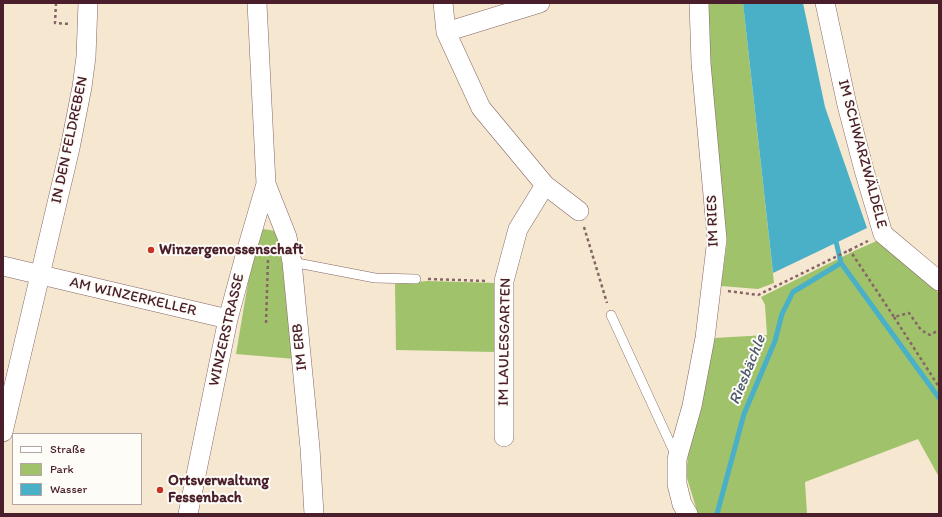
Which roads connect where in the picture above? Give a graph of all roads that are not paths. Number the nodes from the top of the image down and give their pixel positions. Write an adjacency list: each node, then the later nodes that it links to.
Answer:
1 (88, 3): 13 (street, IN DEN FELDREBEN)
2 (257, 3): 8 (street, WINZERSTRASSE)
3 (443, 3): 7 (street)
4 (540, 3): 7 (street)
5 (699, 3): 20 (street, IM RIES)
6 (826, 3): 15 (street, IM SCHWARZWÄLDELE)
7 (446, 32): 9 (street)
8 (266, 184): 11 (street, IM ERB); 17 (street, WINZERSTRASSE)
9 (545, 185): 10 (street); 19 (street, IM LAULESGARTEN)
10 (578, 211)
11 (284, 261): 14 (lane); 22 (street, IM ERB)
12 (3, 266): 13 (street, AM WINZERKELLER)
13 (39, 275): 17 (street, AM WINZERKELLER); 18 (street)
14 (416, 279)
15 (939, 281)
16 (611, 315): 20 (lane, IM RIES)
17 (228, 320): 21 (street, WINZERSTRASSE)
18 (3, 432)
19 (504, 437)
20 (677, 459): 23 (street, IM RIES)
21 (188, 514)
22 (314, 514)
23 (688, 514)

